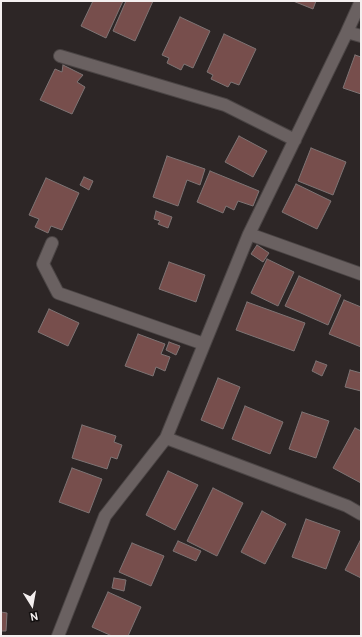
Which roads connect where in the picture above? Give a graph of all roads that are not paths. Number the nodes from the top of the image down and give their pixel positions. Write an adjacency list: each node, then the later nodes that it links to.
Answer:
1 (361, 1): 2 (street)
2 (347, 32): 3 (street); 5 (street)
3 (361, 36)
4 (60, 56): 5 (street)
5 (294, 140): 6 (street)
6 (249, 234): 8 (street); 9 (street)
7 (52, 243): 9 (street)
8 (361, 274)
9 (204, 344): 10 (street)
10 (166, 438): 11 (street); 12 (street)
11 (361, 514)
12 (58, 636)

